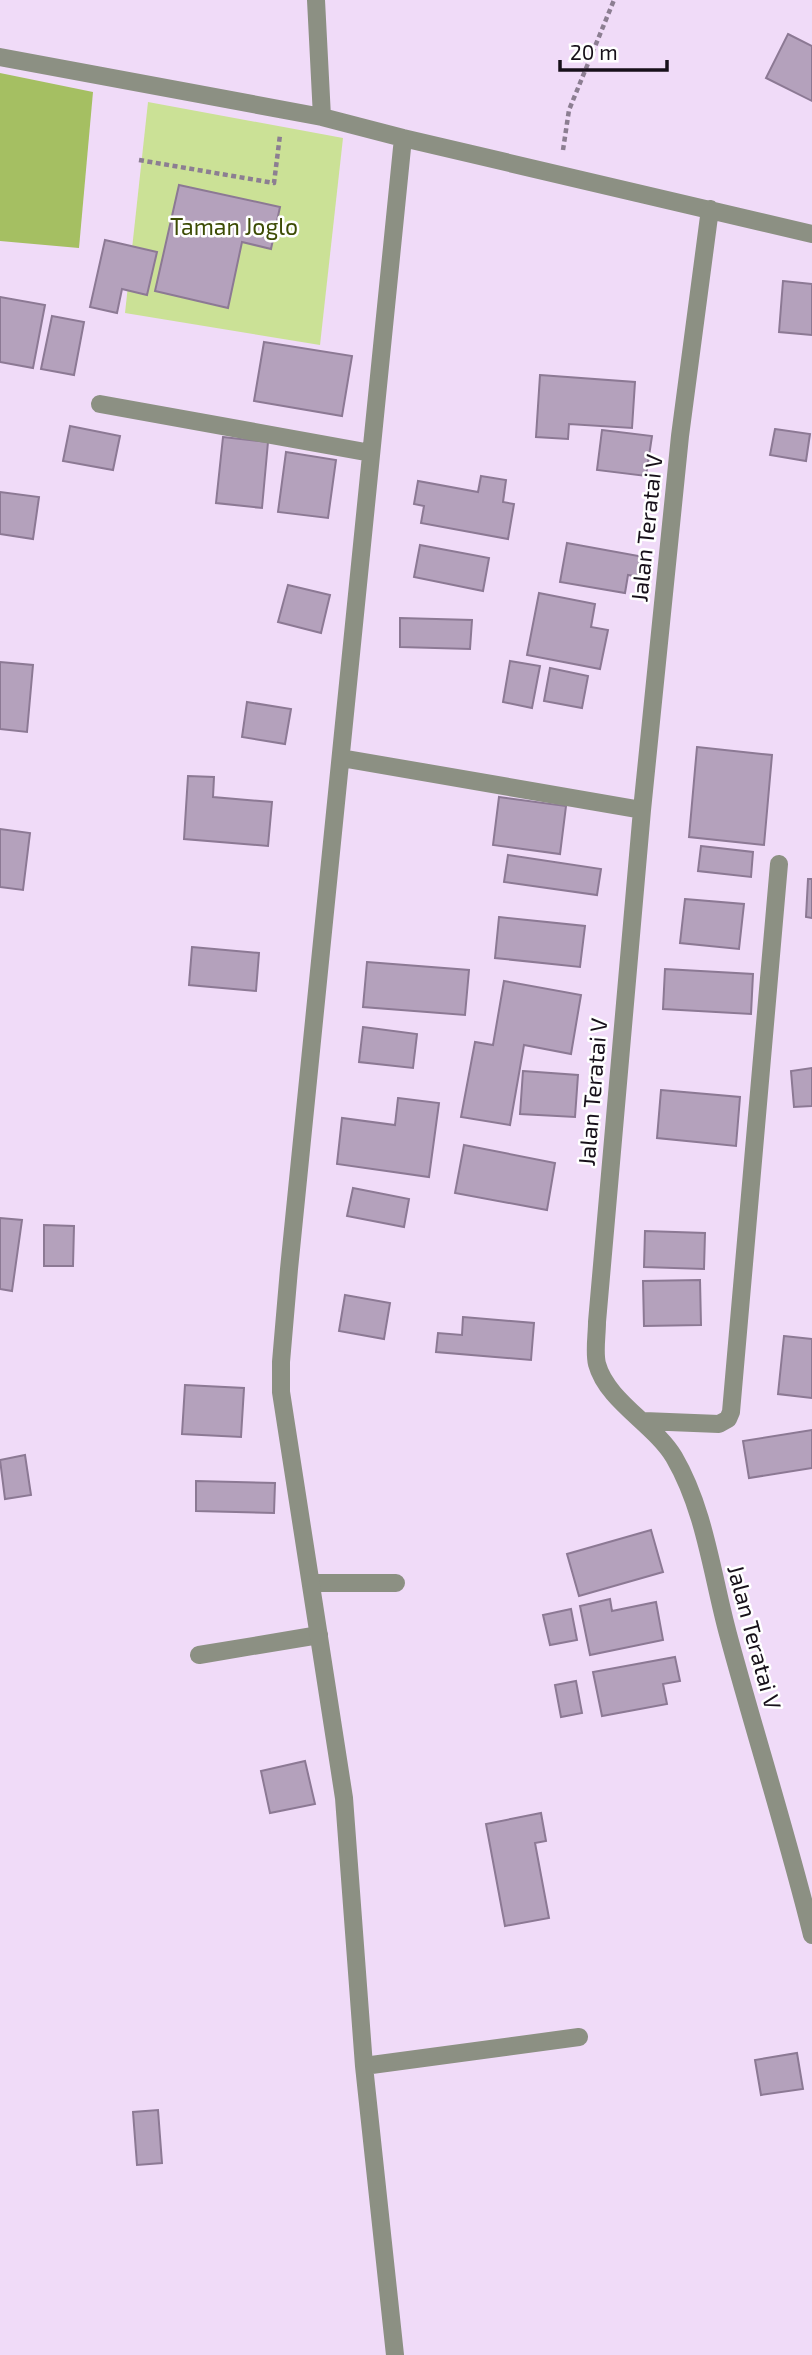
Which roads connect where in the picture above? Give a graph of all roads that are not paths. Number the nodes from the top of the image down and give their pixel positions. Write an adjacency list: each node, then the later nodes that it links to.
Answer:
1 (316, 0): 3 (street)
2 (0, 57): 3 (street)
3 (322, 117): 4 (street)
4 (403, 138): 5 (street); 8 (street)
5 (710, 209): 6 (street); 10 (street, Jalan Teratai V)
6 (812, 234)
7 (100, 404): 8 (street)
8 (371, 453): 9 (street)
9 (341, 758): 10 (street); 13 (street)
10 (642, 810): 12 (street, Jalan Teratai V)
11 (779, 864): 12 (street)
12 (645, 1422): 17 (street, Jalan Teratai V)
13 (311, 1583): 14 (street); 15 (street)
14 (396, 1583)
15 (319, 1635): 16 (street); 19 (street)
16 (199, 1655)
17 (812, 1934)
18 (579, 2037): 19 (street)
19 (364, 2066): 20 (street)
20 (395, 2355)

